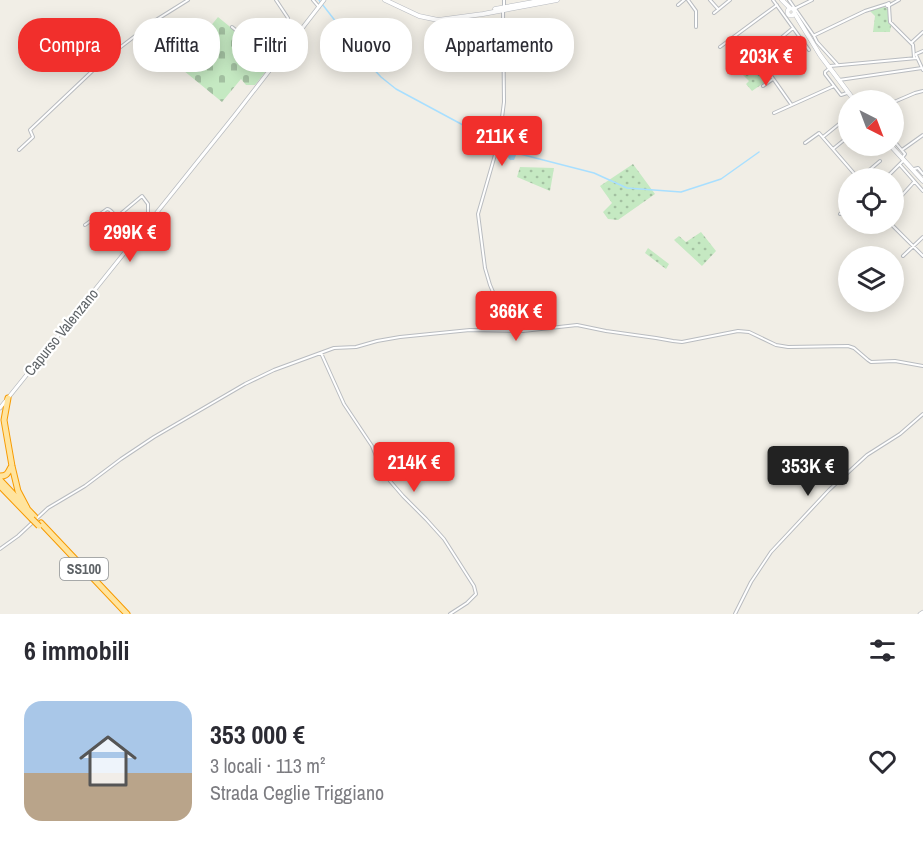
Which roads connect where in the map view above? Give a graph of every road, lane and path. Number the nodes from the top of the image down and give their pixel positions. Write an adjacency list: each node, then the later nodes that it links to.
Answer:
1 (188, 0): 61 (street)
2 (276, 0): 26 (street)
3 (313, 0): 21 (street)
4 (324, 0): 21 (street, Capurso Valenzano)
5 (385, 0): 22 (main road)
6 (504, 0): 22 (street)
7 (544, 0): 22 (main road)
8 (557, 0): 22 (main road)
9 (684, 0): 18 (street)
10 (688, 0): 28 (street)
11 (710, 0): 23 (street)
12 (730, 0): 23 (street)
13 (773, 0): 20 (street)
14 (789, 0): 24 (street)
15 (812, 0): 24 (street)
16 (899, 0): 19 (street)
17 (783, 1): 24 (main road)
18 (678, 4)
19 (888, 4): 31 (street); 32 (street)
20 (777, 5): 24 (street); 33 (street)
21 (319, 7): 27 (street, Capurso Valenzano)
22 (503, 9): 83 (street)
23 (718, 10): 25 (street)
24 (791, 12): 29 (street); 31 (street); 39 (main road)
25 (714, 13)
26 (288, 18)
27 (308, 21)
28 (696, 27)
29 (793, 28): 34 (street); 36 (street)
30 (923, 32): 32 (street)
31 (814, 36): 38 (street)
32 (911, 43): 37 (street)
33 (720, 47)
34 (809, 50)
35 (923, 51): 37 (street)
36 (758, 57): 42 (street); 43 (street)
37 (915, 57): 38 (street); 40 (street)
38 (838, 65): 39 (street)
39 (829, 67): 44 (main road); 47 (street)
40 (923, 69): 45 (street)
41 (268, 72): 76 (street, Capurso Valenzano)
42 (739, 73)
43 (773, 79): 46 (street); 52 (street)
44 (839, 80): 45 (street); 48 (main road)
45 (846, 80): 48 (street)
46 (763, 86)
47 (834, 86): 49 (street); 52 (street)
48 (844, 88)
49 (838, 90)
50 (923, 91): 51 (street)
51 (904, 98)
52 (792, 105): 53 (street)
53 (774, 113)
54 (838, 125): 56 (street)
55 (923, 135): 60 (street)
56 (823, 137): 57 (street); 59 (street)
57 (805, 143)
58 (838, 145): 59 (street)
59 (833, 149): 67 (street)
60 (904, 149)
61 (19, 150)
62 (904, 153): 64 (street)
63 (900, 156): 64 (main road)
64 (903, 159): 66 (street); 70 (main road)
65 (880, 161): 68 (street)
66 (900, 165): 69 (street); 71 (street)
67 (850, 168)
68 (871, 168)
69 (897, 168)
70 (913, 171): 71 (street); 72 (main road)
71 (910, 176): 73 (street)
72 (922, 178): 73 (street)
73 (916, 183): 74 (street); 75 (street)
74 (923, 191)
75 (904, 194)
76 (148, 222): 77 (street); 88 (street, Capurso Valenzano)
77 (85, 225)
78 (901, 234): 80 (street)
79 (923, 237): 80 (street)
80 (914, 246): 81 (street); 82 (street)
81 (904, 255)
82 (923, 256)
83 (508, 318): 84 (street); 85 (street)
84 (512, 331): 85 (street); 87 (street)
85 (498, 332): 86 (street)
86 (321, 353): 97 (street); 99 (street)
87 (923, 366)
88 (8, 398): 89 (street, Capurso Valenzano); 91 (highway, SS100)
89 (0, 408)
90 (923, 414): 100 (street)
91 (1, 420): 92 (highway, SS100)
92 (12, 466): 93 (highway, SS100); 95 (highway, SS100)
93 (0, 478): 95 (highway, SS100)
94 (0, 486): 96 (highway, SS100)
95 (27, 508): 96 (highway, SS100)
96 (33, 518): 98 (highway, SS100, bridge)
97 (0, 549)
98 (125, 614)
99 (450, 614)
100 (735, 614)

